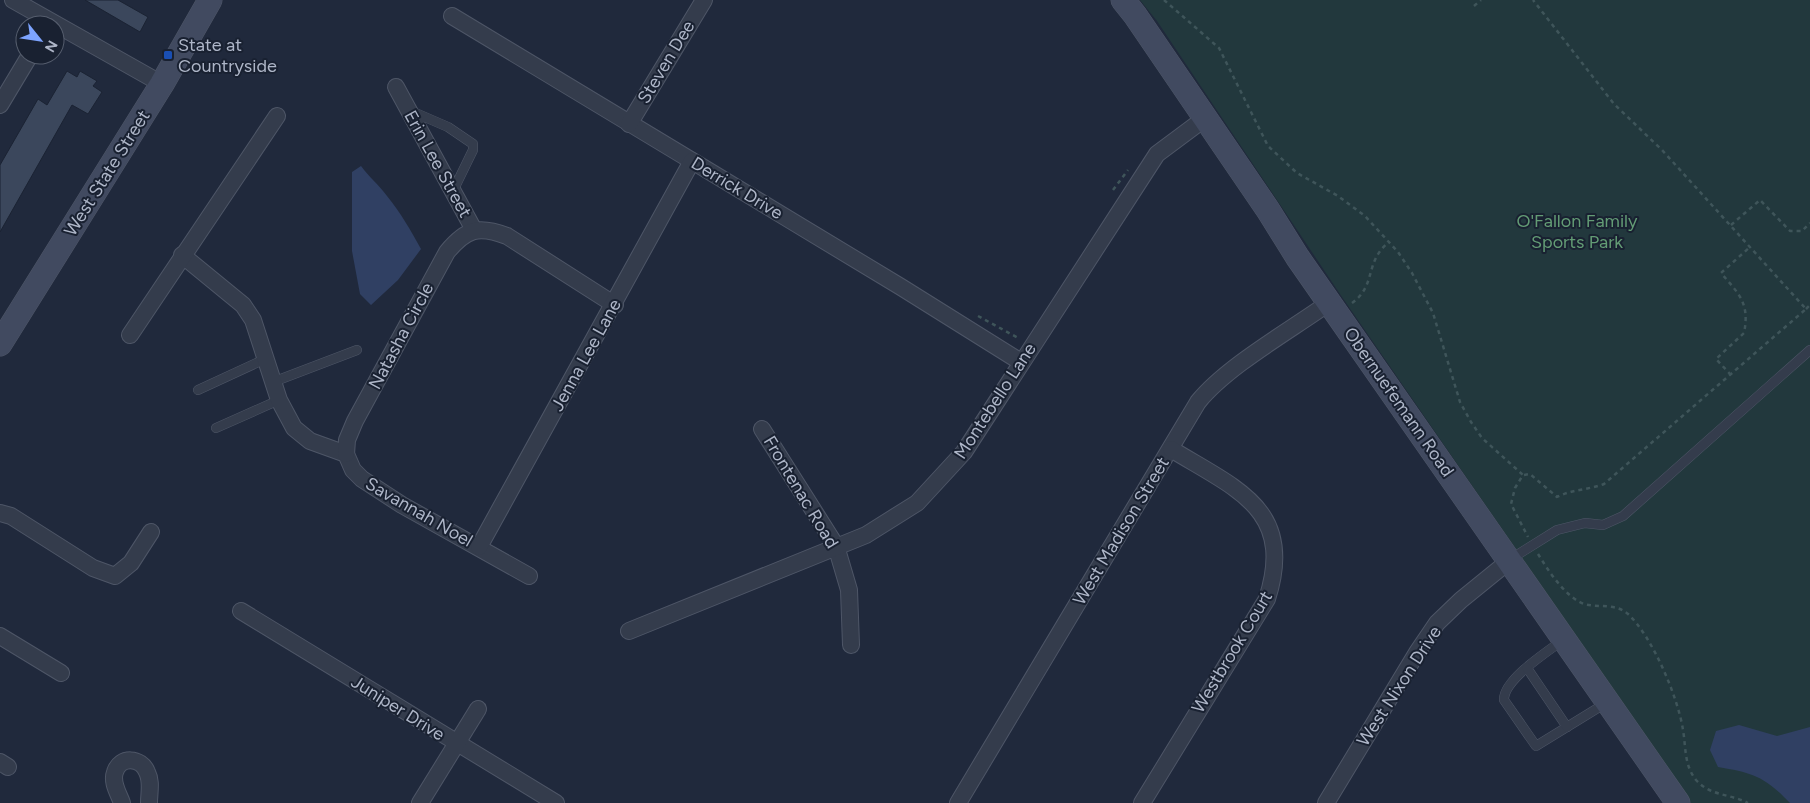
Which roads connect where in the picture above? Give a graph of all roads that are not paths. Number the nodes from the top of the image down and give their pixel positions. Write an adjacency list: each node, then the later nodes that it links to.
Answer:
1 (13, 0): 5 (street)
2 (210, 0): 9 (street, West State Street)
3 (704, 0): 15 (street, Steven Dee)
4 (1123, 0): 14 (street, Obernuefemann Road)
5 (36, 15)
6 (452, 16): 15 (street, Derrick Drive)
7 (65, 32): 9 (street)
8 (24, 65): 11 (street)
9 (162, 84): 23 (street, West State Street)
10 (396, 87): 12 (street, Erin Lee Street)
11 (0, 105)
12 (408, 110): 17 (street, Erin Lee Street); 17 (lane)
13 (277, 116): 19 (street)
14 (1204, 119): 20 (street, Obernuefemann Road); 27 (street, Montebello Lane)
15 (629, 124): 16 (street, Derrick Drive)
16 (692, 161): 21 (street, Jenna Lee Lane); 27 (street, Derrick Drive)
17 (453, 191): 18 (street, Erin Lee Street)
18 (474, 230): 21 (street, Erin Lee Street); 34 (street, Natasha Circle)
19 (182, 256): 22 (street); 26 (street)
20 (1339, 304): 33 (street, West Madison Street); 39 (street, Obernuefemann Road)
21 (615, 305): 38 (street, Jenna Lee Lane)
22 (130, 335)
23 (0, 344)
24 (357, 350): 28 (lane)
25 (1810, 350): 39 (lane)
26 (265, 359): 28 (street); 29 (lane)
27 (1021, 362): 37 (street, Montebello Lane)
28 (273, 382): 30 (street)
29 (198, 390)
30 (279, 400): 31 (lane); 34 (street)
31 (216, 428)
32 (762, 429): 37 (street, Frontenac Road)
33 (1171, 449): 56 (street, West Madison Street); 57 (street, Westbrook Court)
34 (346, 454): 38 (street, Savannah Noel)
35 (0, 513): 36 (street)
36 (151, 532)
37 (836, 546): 42 (street, Montebello Lane); 45 (street, Frontenac Road)
38 (480, 547): 40 (street, Savannah Noel)
39 (1508, 560): 44 (street, Obernuefemann Road); 58 (street, West Nixon Drive)
40 (529, 576)
41 (241, 611): 51 (street, Juniper Drive)
42 (629, 631)
43 (0, 636): 47 (street)
44 (1563, 640): 46 (lane); 48 (street, Obernuefemann Road)
45 (850, 645)
46 (1527, 668): 50 (lane); 50 (lane)
47 (61, 672)
48 (1608, 701): 50 (lane); 59 (street, Obernuefemann Road)
49 (478, 709): 51 (street)
50 (1567, 727)
51 (456, 744): 54 (street); 55 (street, Juniper Drive)
52 (122, 803): 53 (street)
53 (149, 803)
54 (420, 803)
55 (556, 803)
56 (958, 803)
57 (1142, 803)
58 (1326, 803)
59 (1678, 803)

